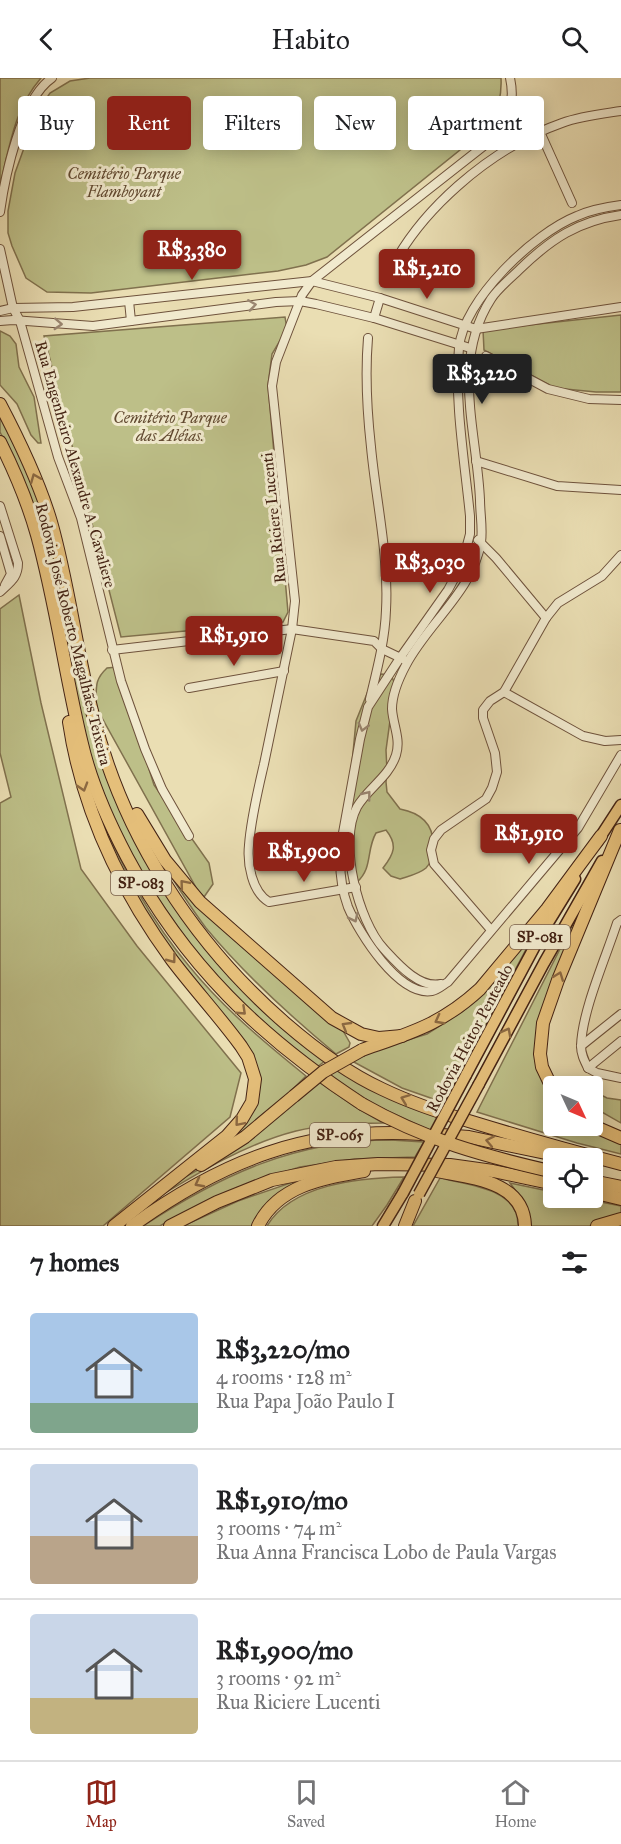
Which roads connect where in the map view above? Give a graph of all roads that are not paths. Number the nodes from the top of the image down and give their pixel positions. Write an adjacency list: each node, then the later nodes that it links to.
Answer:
1 (52, 78): 9 (street)
2 (510, 78): 12 (street)
3 (621, 111): 4 (street)
4 (544, 131)
5 (544, 141): 7 (street)
6 (508, 150): 13 (street)
7 (572, 203)
8 (621, 205): 24 (street)
9 (0, 212)
10 (621, 215): 25 (street)
11 (0, 249): 18 (street, Rua Engenheiro Alexandre A. Cavaliere)
12 (312, 281): 14 (street); 15 (street); 16 (street, Rua Riciere Lucenti)
13 (385, 282)
14 (381, 298): 20 (street); 24 (street)
15 (129, 301): 18 (street); 23 (street)
16 (300, 302): 20 (street); 23 (street, one-way to 16); 46 (street, Rua Riciere Lucenti)
17 (621, 307): 25 (street)
18 (13, 308): 19 (street); 22 (street, Rua Engenheiro Alexandre A. Cavaliere)
19 (0, 311)
20 (374, 318): 27 (street)
21 (0, 321): 22 (street)
22 (20, 321): 23 (street, one-way to 23); 48 (street, Rua Engenheiro Alexandre A. Cavaliere)
23 (131, 321)
24 (465, 326): 25 (street); 27 (street)
25 (476, 329): 28 (street)
26 (368, 338): 47 (street)
27 (459, 345): 28 (street); 37 (street)
28 (470, 348): 33 (street)
29 (486, 356): 30 (street)
30 (621, 400)
31 (0, 404): 53 (highway, Rodovia José Roberto Magalhães Teixeira / SP-083, one-way to 31)
32 (0, 442): 43 (highway, Rodovia José Roberto Magalhães Teixeira / SP-083)
33 (476, 461): 34 (street); 39 (street)
34 (621, 490)
35 (0, 506): 36 (street)
36 (4, 530): 44 (street)
37 (470, 534): 39 (street); 49 (street)
38 (0, 536): 41 (street)
39 (481, 542): 45 (street); 49 (street)
40 (621, 555): 45 (street)
41 (11, 574): 42 (street); 44 (street)
42 (0, 576)
43 (48, 585): 81 (highway, Rodovia José Roberto Magalhães Teixeira / SP-083, one-way to 81, bridge); 86 (highway, one-way to 86)
44 (2, 591)
45 (546, 618): 52 (street)
46 (292, 629): 47 (street); 48 (street); 50 (street, Rua Riciere Lucenti)
47 (382, 649): 49 (street); 54 (street)
48 (112, 650): 59 (street, Rua Engenheiro Alexandre A. Cavaliere)
49 (404, 660): 54 (street); 61 (street, one-way to 49)
50 (284, 671): 51 (street); 62 (street, Rua Riciere Lucenti)
51 (189, 688)
52 (504, 692): 55 (street); 64 (street)
53 (88, 696): 67 (highway, one-way to 53); 75 (highway, Rodovia José Roberto Magalhães Teixeira / SP-083, one-way to 53)
54 (368, 707): 62 (street, one-way to 62)
55 (621, 740)
56 (621, 755): 64 (street)
57 (621, 805): 60 (main road, Rodovia Heitor Penteado / SP-081)
58 (620, 829): 71 (highway, one-way to 58); 88 (main road, Rodovia Heitor Penteado / SP-081, one-way to 58, bridge)
59 (189, 836)
60 (601, 836): 67 (highway, one-way to 67); 95 (main road, Rodovia Heitor Penteado / SP-081, bridge)
61 (356, 887): 62 (street); 65 (street)
62 (344, 890): 65 (street, one-way to 65)
63 (621, 920): 69 (street)
64 (491, 930): 65 (street)
65 (448, 981)
66 (621, 1014): 69 (street)
67 (402, 1036): 86 (highway, bridge)
68 (621, 1041): 70 (street)
69 (581, 1046): 70 (street)
70 (588, 1068): 72 (street)
71 (546, 1076)
72 (621, 1078)
73 (603, 1130): 74 (highway)
74 (621, 1138)
75 (548, 1148)
76 (543, 1149): 92 (highway, SP-065, one-way to 92)
77 (603, 1161): 78 (highway, SP-083)
78 (621, 1164)
79 (405, 1165): 83 (highway, SP-065); 93 (highway, SP-065); 94 (highway); 98 (highway)
80 (603, 1167): 82 (highway)
81 (543, 1169)
82 (621, 1171)
83 (543, 1182)
84 (603, 1183): 85 (highway)
85 (621, 1186)
86 (155, 1193): 91 (highway)
87 (603, 1195): 89 (highway)
88 (417, 1198): 96 (main road, Rodovia Heitor Penteado); 97 (highway)
89 (621, 1199)
90 (621, 1219): 99 (highway)
91 (114, 1226)
92 (132, 1226)
93 (170, 1226)
94 (258, 1226)
95 (383, 1226)
96 (400, 1226)
97 (405, 1226)
98 (525, 1226)
99 (597, 1226)

